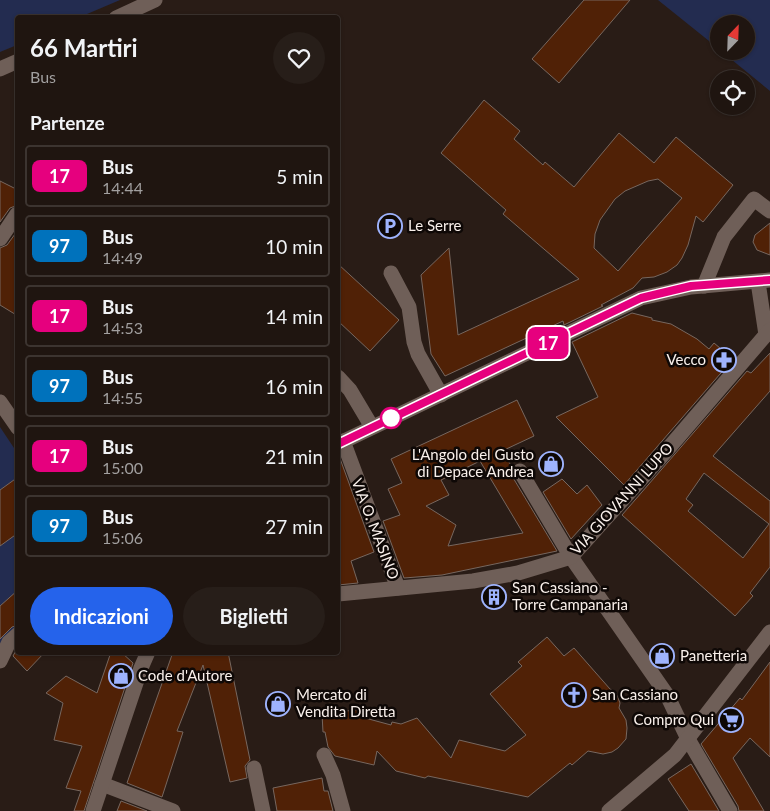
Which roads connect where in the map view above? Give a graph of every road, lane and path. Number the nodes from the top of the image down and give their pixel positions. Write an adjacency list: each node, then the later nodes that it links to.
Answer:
1 (155, 0): 2 (street)
2 (122, 15)
3 (15, 62): 4 (street)
4 (0, 69)
5 (770, 212): 10 (street)
6 (15, 217): 7 (street)
7 (0, 239)
8 (391, 273): 13 (street)
9 (764, 281): 10 (street); 11 (street)
10 (704, 286): 13 (street)
11 (769, 335): 19 (street, VIA GIOVANNI LUPO)
12 (340, 379): 16 (street)
13 (441, 394): 16 (street)
14 (0, 402): 15 (street)
15 (15, 424)
16 (372, 426): 17 (street)
17 (340, 442): 20 (street, VIA O. MASINO)
18 (520, 471): 19 (street)
19 (571, 557): 20 (street, VIA GIOVANNI LUPO); 26 (street)
20 (398, 588): 21 (street, VIA GIOVANNI LUPO)
21 (340, 594)
22 (770, 632): 26 (street)
23 (15, 637): 25 (street)
24 (147, 655): 29 (street)
25 (0, 661)
26 (688, 739): 34 (street); 35 (street)
27 (324, 755): 33 (street)
28 (254, 768): 32 (street)
29 (102, 784): 30 (street); 31 (street)
30 (93, 811)
31 (173, 811)
32 (263, 811)
33 (343, 811)
34 (610, 811)
35 (730, 811)

